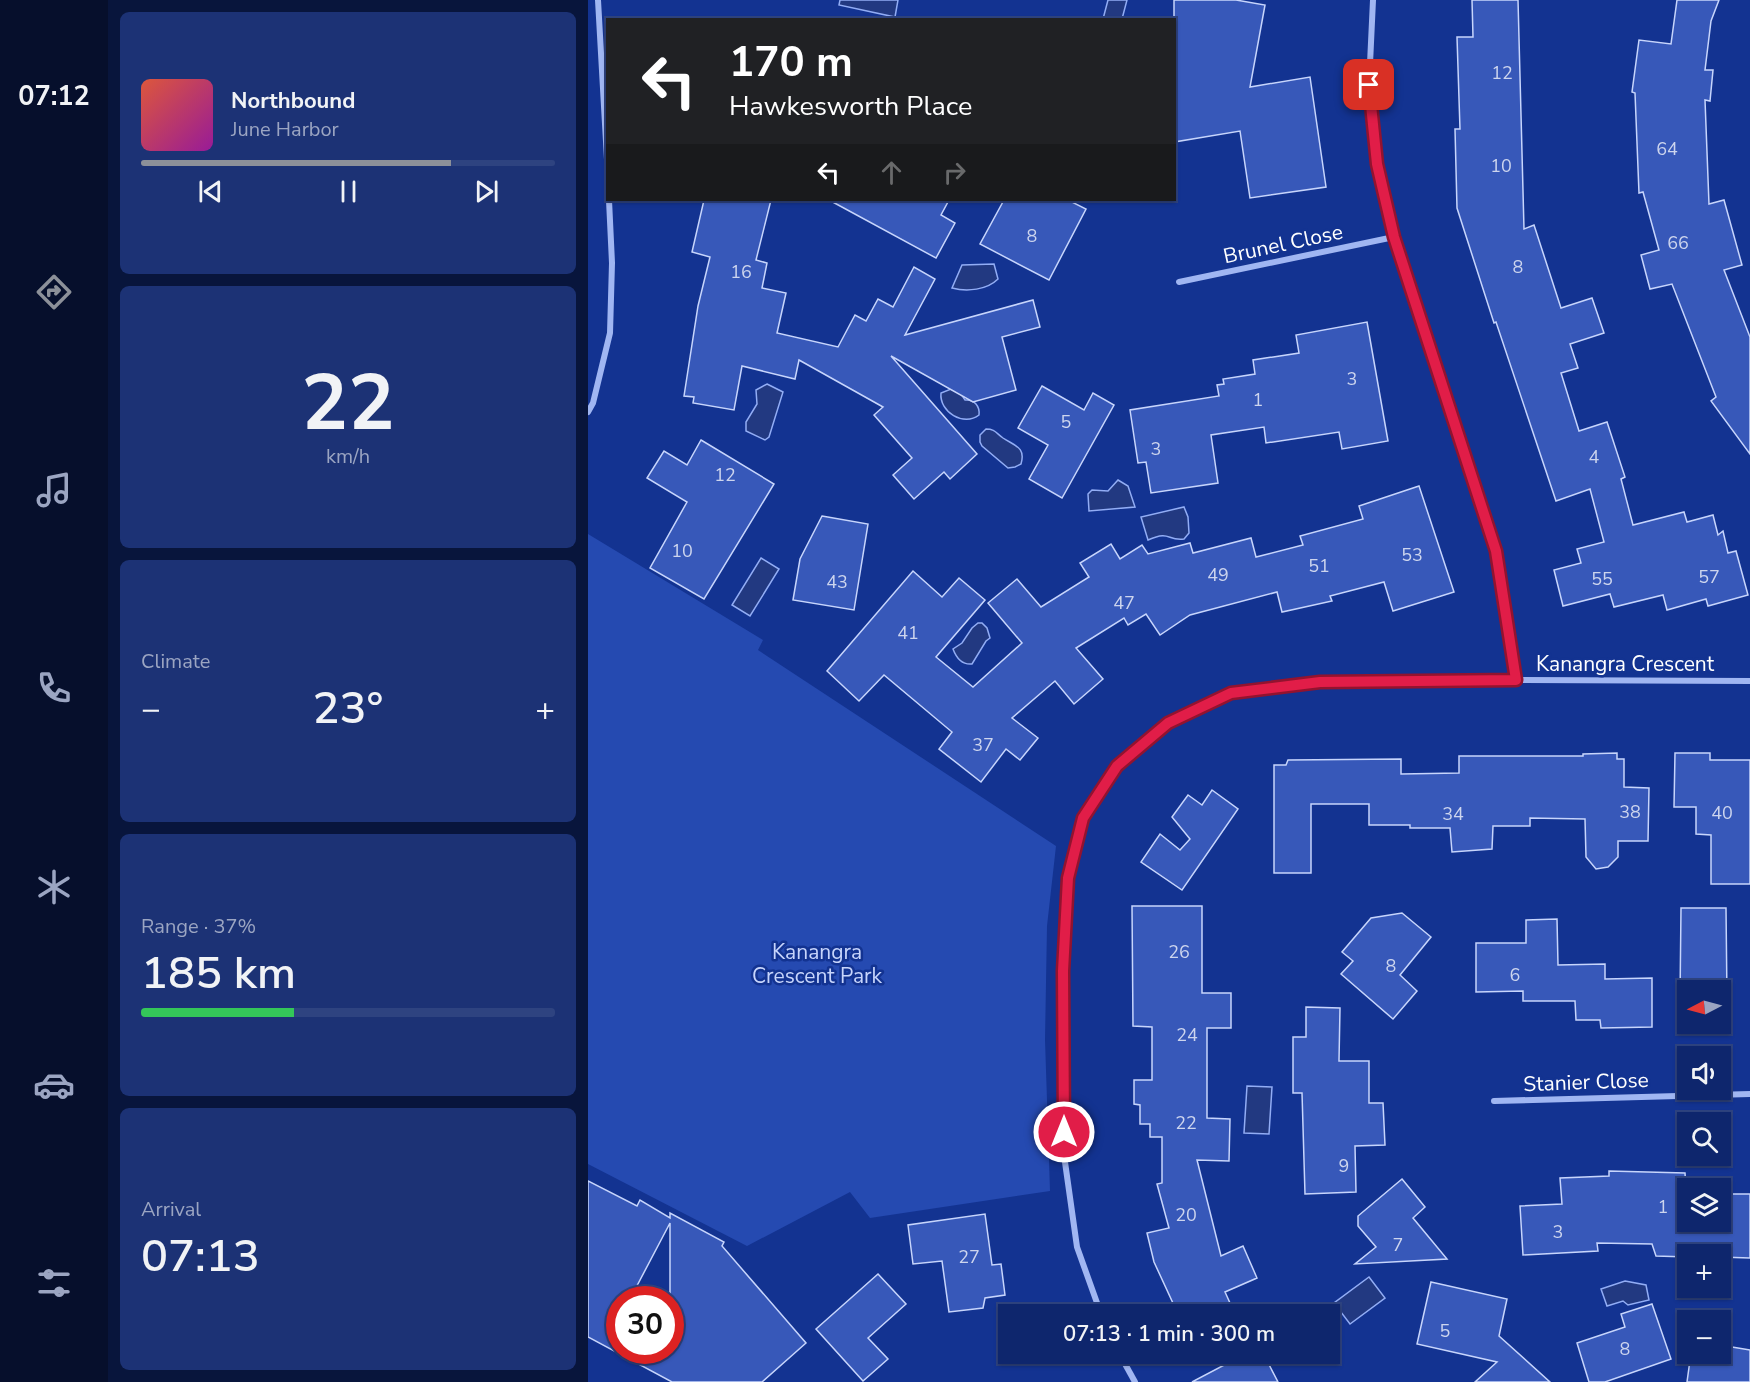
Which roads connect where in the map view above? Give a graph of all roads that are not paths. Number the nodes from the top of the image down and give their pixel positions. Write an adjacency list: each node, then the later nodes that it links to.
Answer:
1 (598, 0): 3 (street)
2 (1372, 0): 5 (street)
3 (606, 142)
4 (609, 201): 7 (street)
5 (1394, 237): 6 (street, Brunel Close); 8 (street)
6 (1179, 282)
7 (588, 412)
8 (1516, 680): 9 (street, Kanangra Crescent); 12 (street, Kanangra Crescent)
9 (1750, 681)
10 (1750, 1094): 11 (street, Stanier Close)
11 (1494, 1101)
12 (1097, 1304)
13 (1125, 1364): 14 (street)
14 (1135, 1382)

